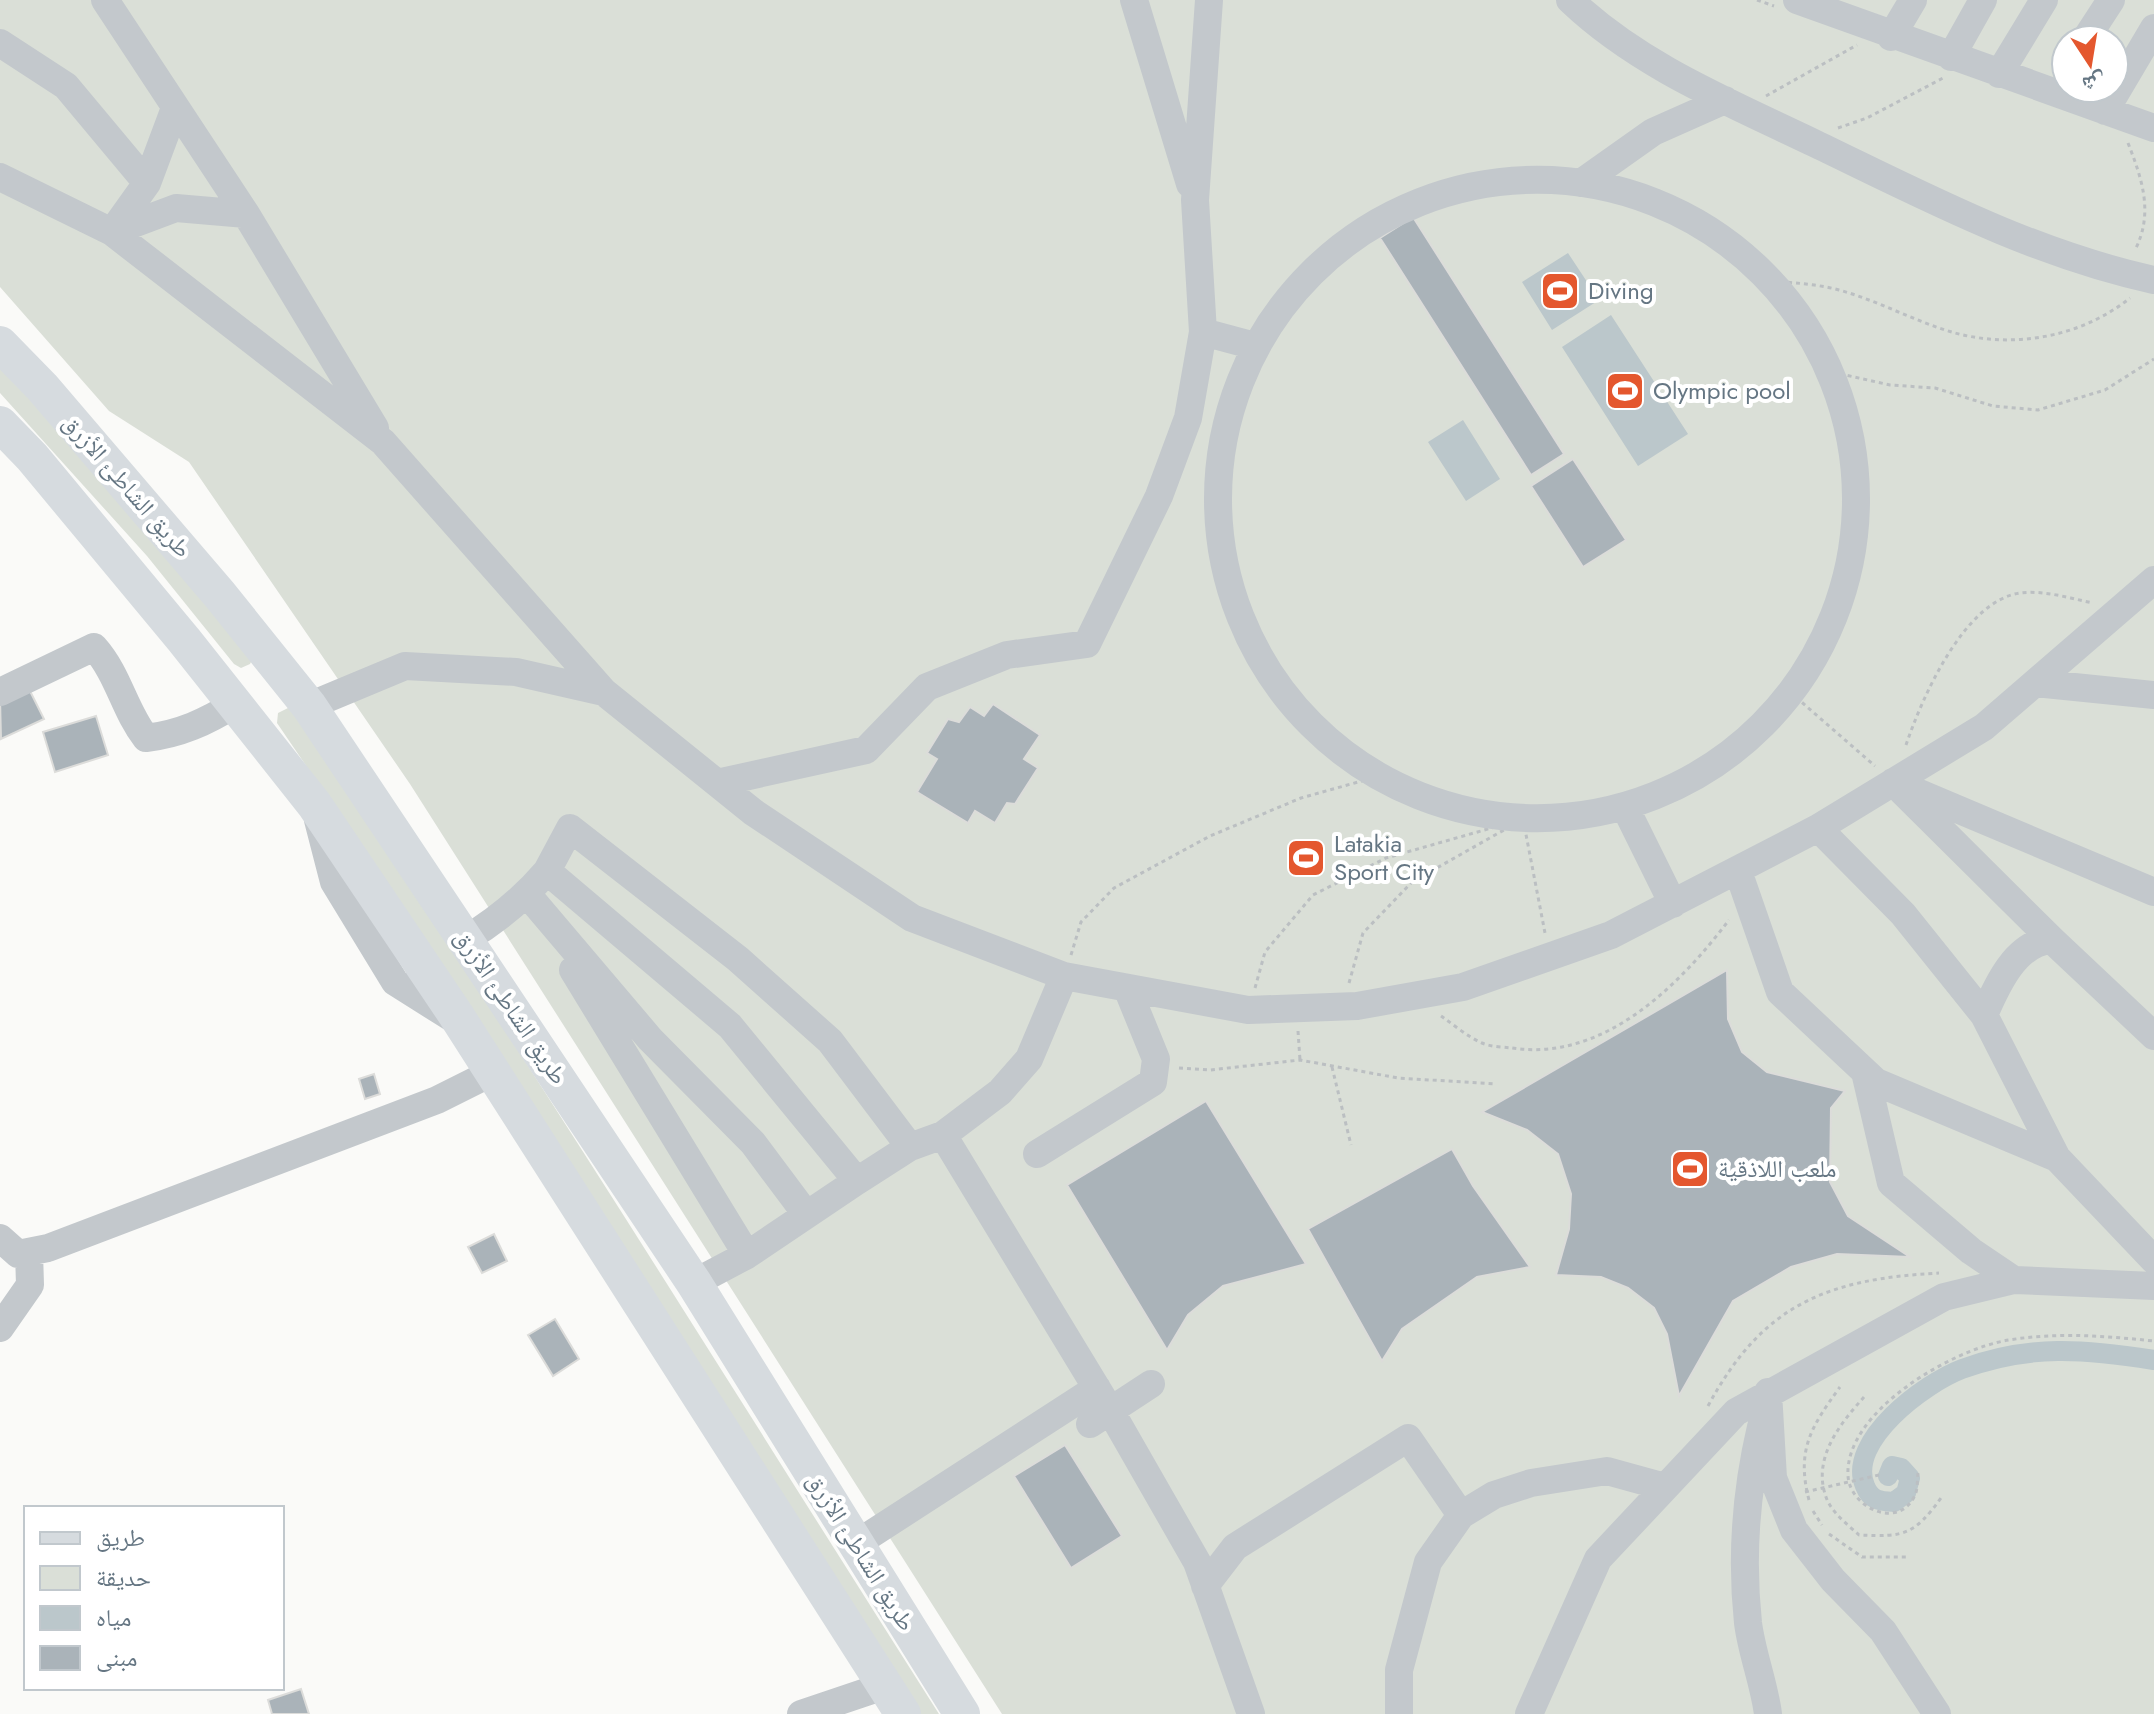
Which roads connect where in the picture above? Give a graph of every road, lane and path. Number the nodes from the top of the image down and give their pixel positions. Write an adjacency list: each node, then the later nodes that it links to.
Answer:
1 (105, 0): 20 (street)
2 (1134, 0): 28 (street)
3 (1209, 0): 28 (street)
4 (1570, 0): 18 (street)
5 (1797, 0): 10 (street)
6 (1913, 0): 13 (street)
7 (1983, 0): 15 (street)
8 (2044, 0): 16 (street)
9 (2111, 0): 11 (street)
10 (1846, 9): 13 (street)
11 (2095, 24)
12 (2154, 28): 22 (street)
13 (1880, 38): 15 (street); 21 (path)
14 (0, 43): 26 (street)
15 (1948, 67): 16 (street); 24 (path)
16 (1999, 74): 17 (street)
17 (2050, 80)
18 (1725, 100): 21 (street); 27 (street)
19 (2090, 104): 22 (street)
20 (175, 108): 26 (street); 29 (street)
21 (1751, 113): 24 (street)
22 (2114, 122): 23 (street); 31 (path)
23 (2154, 128)
24 (1817, 145): 31 (street)
25 (0, 177): 30 (street)
26 (147, 183): 30 (street)
27 (1581, 183): 32 (street); 35 (street)
28 (1195, 200): 33 (street)
29 (246, 214): 30 (street); 41 (street)
30 (112, 232): 41 (street)
31 (2142, 278): 32 (path)
32 (1772, 281): 37 (street)
33 (1203, 332): 35 (street); 39 (street)
34 (0, 344): 50 (main road, طريق الشاطئ الأزرق)
35 (1255, 346): 40 (street)
36 (2154, 359): 37 (path)
37 (1832, 372): 47 (street)
38 (0, 424): 49 (main road, طريق الشاطئ الأزرق)
39 (1183, 431): 40 (street); 53 (street)
40 (1221, 440): 51 (street)
41 (383, 442): 46 (street)
42 (2154, 580): 43 (street)
43 (2120, 609): 44 (street); 52 (path)
44 (2035, 683): 48 (street); 52 (street)
45 (0, 692): 49 (street)
46 (604, 692): 50 (street); 53 (street)
47 (1790, 692): 52 (path); 54 (street)
48 (2154, 695)
49 (235, 704): 76 (main road, طريق الشاطئ الأزرق)
50 (309, 706): 62 (main road, طريق الشاطئ الأزرق)
51 (1376, 777): 55 (street); 65 (path)
52 (1893, 782): 56 (street); 59 (street); 63 (street)
53 (717, 783): 65 (street)
54 (1625, 807): 55 (street); 61 (street)
55 (1523, 819): 64 (path); 68 (path); 70 (path)
56 (1818, 828): 58 (street); 71 (street)
57 (547, 871): 60 (street); 81 (street); 84 (street)
58 (1742, 884): 61 (street); 67 (path); 77 (street)
59 (2154, 892)
60 (527, 894): 62 (street); 85 (street); 88 (street)
61 (1673, 904): 64 (street)
62 (466, 939): 92 (main road, طريق الشاطئ الأزرق)
63 (2052, 940): 71 (street); 72 (street)
64 (1550, 957): 67 (street)
65 (1064, 976): 66 (street); 79 (street)
66 (1127, 988): 70 (street); 73 (street)
67 (1411, 997): 68 (street)
68 (1343, 1006): 69 (street)
69 (1296, 1008): 70 (street); 74 (path)
70 (1248, 1010)
71 (1984, 1015): 83 (street)
72 (2154, 1036)
73 (1156, 1059): 74 (path); 82 (street)
74 (1300, 1060): 75 (path)
75 (1331, 1066): 78 (path); 80 (path)
76 (493, 1072): 87 (street); 113 (main road, طريق الشاطئ الأزرق)
77 (1865, 1072): 83 (street); 91 (street)
78 (1496, 1084)
79 (943, 1135): 81 (street); 101 (street)
80 (1351, 1145)
81 (910, 1147): 84 (street)
82 (1037, 1154)
83 (2057, 1158): 89 (street)
84 (857, 1181): 85 (street)
85 (806, 1214): 88 (street)
86 (0, 1238): 87 (street)
87 (29, 1252): 94 (street)
88 (747, 1255): 92 (street)
89 (2154, 1260)
90 (1952, 1272): 100 (path)
91 (2014, 1280): 93 (street); 98 (street)
92 (694, 1283): 110 (main road, طريق الشاطئ الأزرق)
93 (2154, 1286)
94 (0, 1328)
95 (2154, 1341): 104 (path)
96 (1151, 1384): 101 (street)
97 (1840, 1387): 107 (path)
98 (1768, 1392): 105 (street); 107 (street); 114 (street)
99 (1864, 1397): 106 (path)
100 (1708, 1406)
101 (1099, 1408): 110 (street); 112 (street)
102 (1918, 1473): 104 (path)
103 (1879, 1475): 104 (path)
104 (1851, 1481): 106 (path)
105 (1665, 1487): 109 (street); 120 (street)
106 (1825, 1487): 107 (path); 108 (path)
107 (1794, 1494): 111 (path); 115 (street)
108 (1941, 1498)
109 (1461, 1515): 112 (street); 119 (street)
110 (856, 1544): 117 (main road, طريق الشاطئ الأزرق)
111 (1906, 1557)
112 (1205, 1586): 118 (street)
113 (894, 1700): 116 (street)
114 (1770, 1708)
115 (1933, 1712)
116 (801, 1714)
117 (962, 1714)
118 (1251, 1714)
119 (1399, 1714)
120 (1529, 1714)

